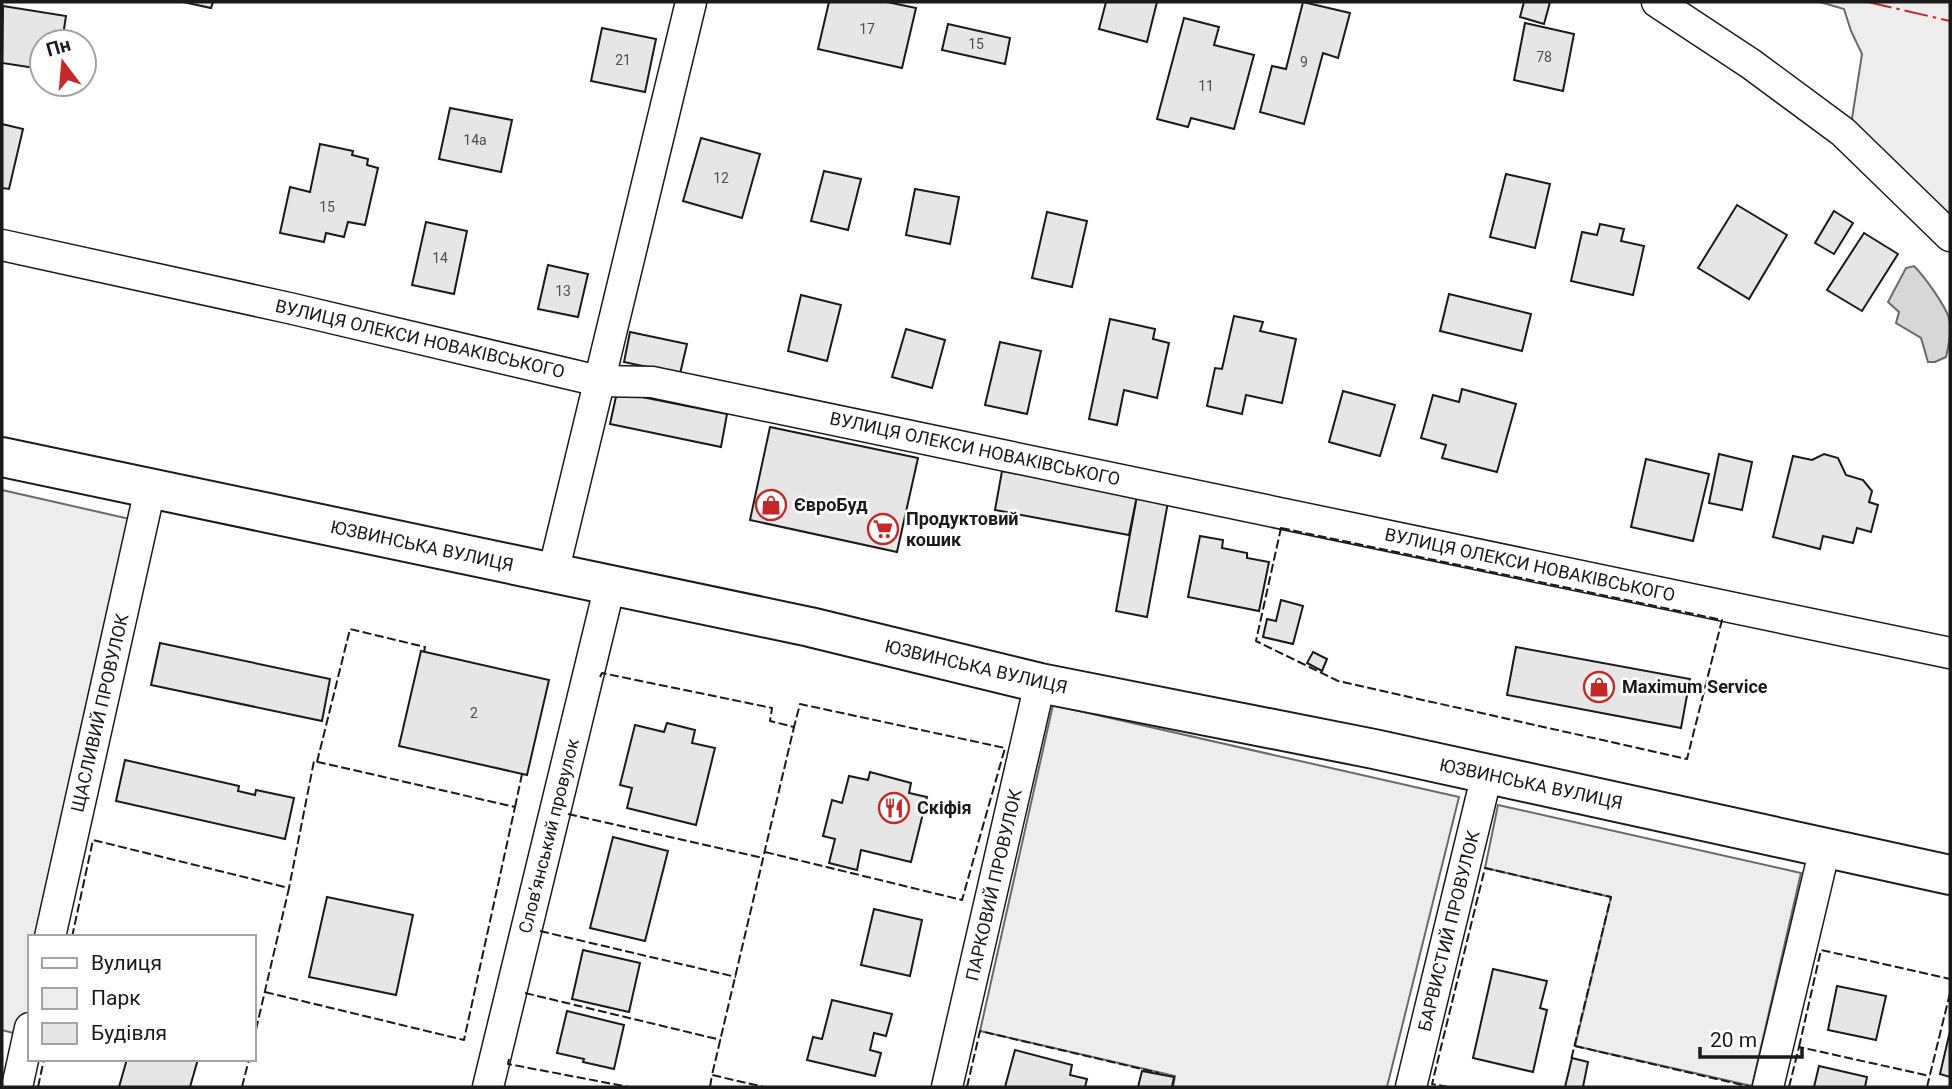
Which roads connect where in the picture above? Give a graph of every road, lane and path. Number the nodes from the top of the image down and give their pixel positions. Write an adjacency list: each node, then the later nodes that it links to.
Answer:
1 (691, 2): 5 (street)
2 (1657, 2): 3 (street)
3 (1950, 236)
4 (2, 245): 5 (street, ВУЛИЦЯ ОЛЕКСИ НОВАКІВСЬКОГО)
5 (599, 381): 8 (street); 10 (street, ВУЛИЦЯ ОЛЕКСИ НОВАКІВСЬКОГО)
6 (2, 457): 7 (main road, ЮЗВИНСЬКА ВУЛИЦЯ)
7 (150, 489): 8 (main road, ЮЗВИНСЬКА ВУЛИЦЯ); 15 (street, ЩАСЛИВИЙ ПРОВУЛОК)
8 (553, 573): 9 (main road, ЮЗВИНСЬКА ВУЛИЦЯ)
9 (610, 585): 11 (main road, ЮЗВИНСЬКА ВУЛИЦЯ); 18 (street, Словʼянський провулок)
10 (1950, 653)
11 (1040, 683): 12 (main road, ЮЗВИНСЬКА ВУЛИЦЯ); 19 (street, ПАРКОВИЙ ПРОВУЛОК)
12 (1487, 774): 13 (main road, ЮЗВИНСЬКА ВУЛИЦЯ); 20 (street, БАРВИСТИЙ ПРОВУЛОК)
13 (1825, 848): 14 (main road, ЮЗВИНСЬКА ВУЛИЦЯ); 21 (street)
14 (1950, 875)
15 (50, 935)
16 (28, 1037): 17 (street)
17 (17, 1087)
18 (488, 1087)
19 (947, 1087)
20 (1411, 1087)
21 (1768, 1087)

